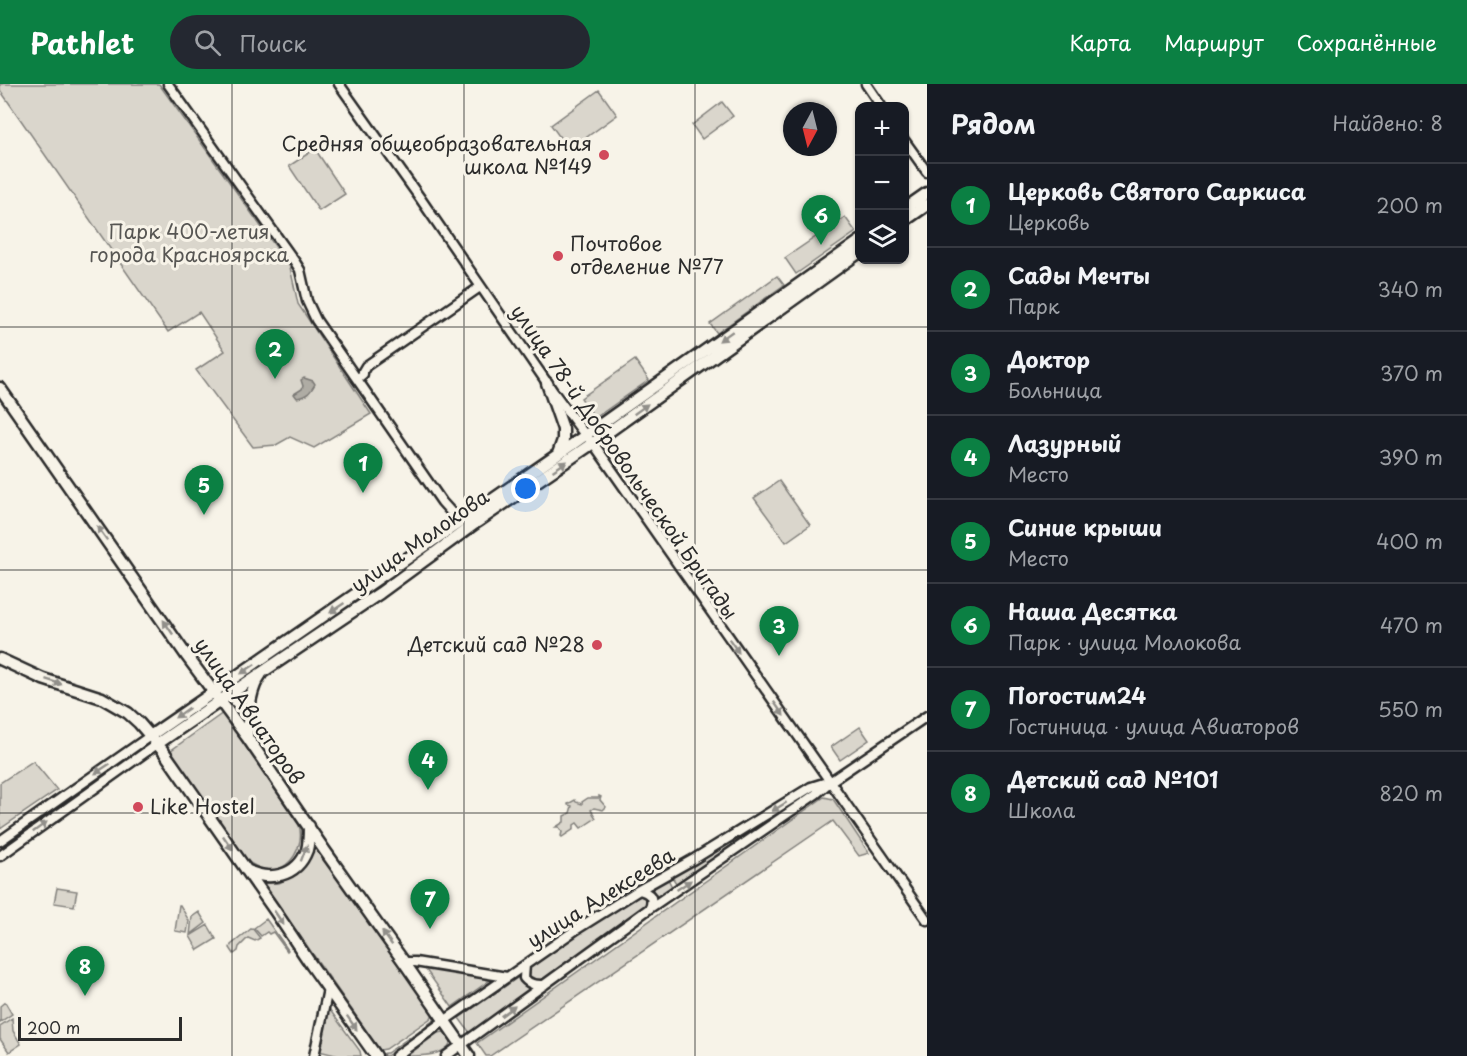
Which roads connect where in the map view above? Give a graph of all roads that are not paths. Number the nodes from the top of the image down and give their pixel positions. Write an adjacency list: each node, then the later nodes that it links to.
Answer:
1 (168, 84): 14 (street)
2 (339, 84): 13 (street, улица 78-й Добровольческой Бригады)
3 (866, 84): 4 (street)
4 (878, 102)
5 (909, 147): 6 (street)
6 (927, 172)
7 (927, 193): 9 (main road)
8 (927, 205): 10 (main road)
9 (909, 206)
10 (909, 218)
11 (855, 245): 17 (main road, улица Молокова, one-way to 17)
12 (855, 255): 17 (main road, улица Молокова, one-way to 12)
13 (480, 287): 14 (street); 15 (street, улица 78-й Добровольческой Бригады)
14 (360, 377): 19 (street)
15 (547, 383): 17 (street, улица 78-й Добровольческой Бригады); 18 (main road)
16 (0, 388): 22 (main road, улица Авиаторов, one-way to 16)
17 (589, 439): 18 (main road, улица Молокова); 21 (main road, улица Молокова, one-way to 17); 26 (street, улица 78-й Добровольческой Бригады, one-way to 26)
18 (557, 454): 19 (main road, улица Молокова)
19 (460, 522): 22 (main road, улица Молокова, one-way to 22)
20 (0, 659): 25 (main road, one-way to 25)
21 (261, 672): 22 (main road, улица Молокова); 24 (main road)
22 (217, 696): 24 (main road, улица Авиаторов); 25 (main road, улица Молокова)
23 (927, 716): 26 (street, улица Алексеева)
24 (247, 737): 27 (main road, улица Авиаторов)
25 (154, 740): 28 (street, улица Молокова, one-way to 28); 29 (street, улица Молокова, one-way to 25); 30 (main road, one-way to 30)
26 (831, 781): 31 (street, улица Алексеева, one-way to 31); 32 (street, улица Алексеева, one-way to 26); 33 (street, улица 78-й Добровольческой Бригады)
27 (309, 826): 30 (main road, one-way to 27); 34 (main road, улица Авиаторов, one-way to 27)
28 (0, 841)
29 (0, 856)
30 (246, 870): 38 (main road, one-way to 38)
31 (639, 890): 32 (street); 35 (street, улица Алексеева)
32 (650, 908): 37 (street, улица Алексеева)
33 (927, 920)
34 (404, 962): 36 (street); 39 (main road, улица Авиаторов)
35 (525, 965): 36 (street, улица Алексеева); 37 (street)
36 (507, 977): 39 (street, улица Алексеева)
37 (544, 986): 40 (street, улица Алексеева, one-way to 37)
38 (328, 989): 41 (street); 42 (main road, one-way to 42)
39 (444, 1021): 40 (main road, улица Авиаторов); 43 (street, улица Алексеева)
40 (461, 1046): 44 (street, улица Алексеева); 45 (main road, улица Авиаторов)
41 (314, 1056)
42 (376, 1056)
43 (396, 1056)
44 (446, 1056)
45 (469, 1056)

